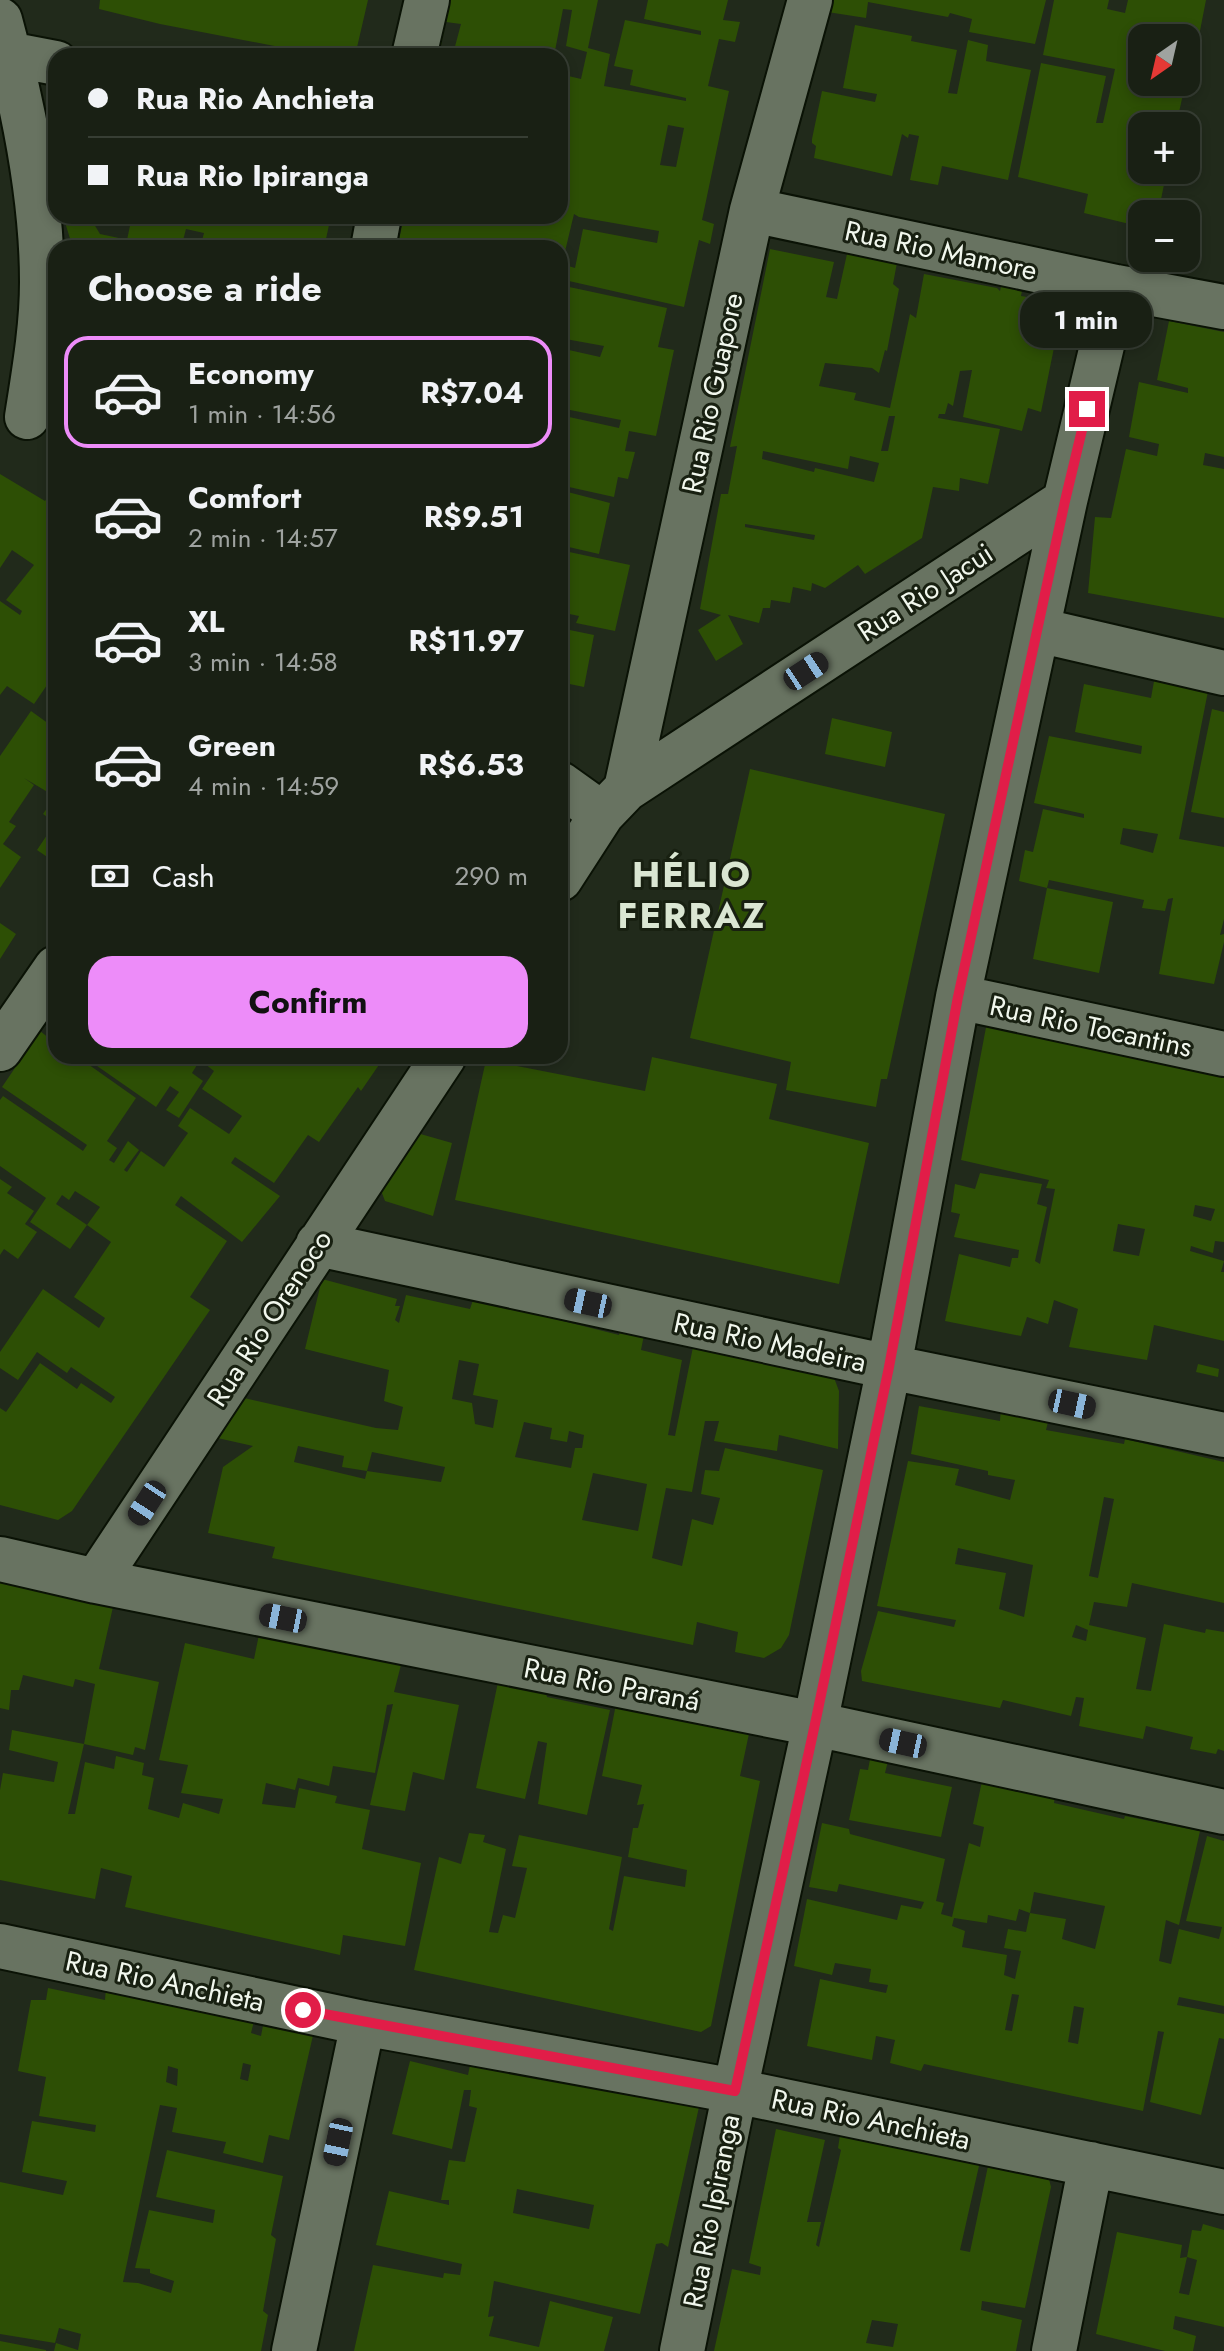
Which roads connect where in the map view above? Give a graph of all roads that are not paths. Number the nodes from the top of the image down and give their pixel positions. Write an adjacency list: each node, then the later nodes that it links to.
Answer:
1 (427, 0): 4 (street)
2 (810, 0): 6 (street, Rua Rio Guapore)
3 (5, 37): 5 (street); 9 (street)
4 (416, 48)
5 (48, 59)
6 (752, 210): 7 (street, Rua Rio Mamore); 14 (street, Rua Rio Guapore)
7 (1116, 287): 8 (street, Rua Rio Mamore); 10 (street, Rua Rio Ipiranga)
8 (1224, 307)
9 (28, 427)
10 (1065, 501): 11 (street, Rua Rio Ipiranga); 14 (street, Rua Rio Jacui)
11 (1038, 630): 12 (street); 17 (street, Rua Rio Ipiranga)
12 (1224, 673)
13 (568, 787): 14 (street)
14 (614, 801): 15 (street)
15 (568, 867)
16 (48, 980): 18 (street)
17 (958, 997): 19 (street, Rua Rio Tocantins); 22 (street, Rua Rio Ipiranga)
18 (0, 1049)
19 (1224, 1054)
20 (439, 1064): 21 (street, Rua Rio Orenoco)
21 (318, 1244): 22 (street, Rua Rio Madeira); 25 (street, Rua Rio Orenoco)
22 (889, 1367): 23 (street, Rua Rio Madeira); 26 (street, Rua Rio Ipiranga)
23 (1224, 1435)
24 (0, 1559): 25 (street, Rua Rio Paraná)
25 (96, 1581): 26 (street, Rua Rio Paraná)
26 (815, 1724): 27 (street, Rua Rio Paraná); 30 (street, Rua Rio Ipiranga)
27 (1224, 1812)
28 (0, 1946): 29 (street, Rua Rio Anchieta)
29 (363, 2023): 30 (street, Rua Rio Anchieta); 33 (street)
30 (735, 2091): 31 (street, Rua Rio Anchieta); 34 (street, Rua Rio Ipiranga)
31 (1091, 2164): 32 (street, Rua Rio Anchieta); 35 (street)
32 (1224, 2192)
33 (294, 2351)
34 (682, 2351)
35 (1054, 2351)

